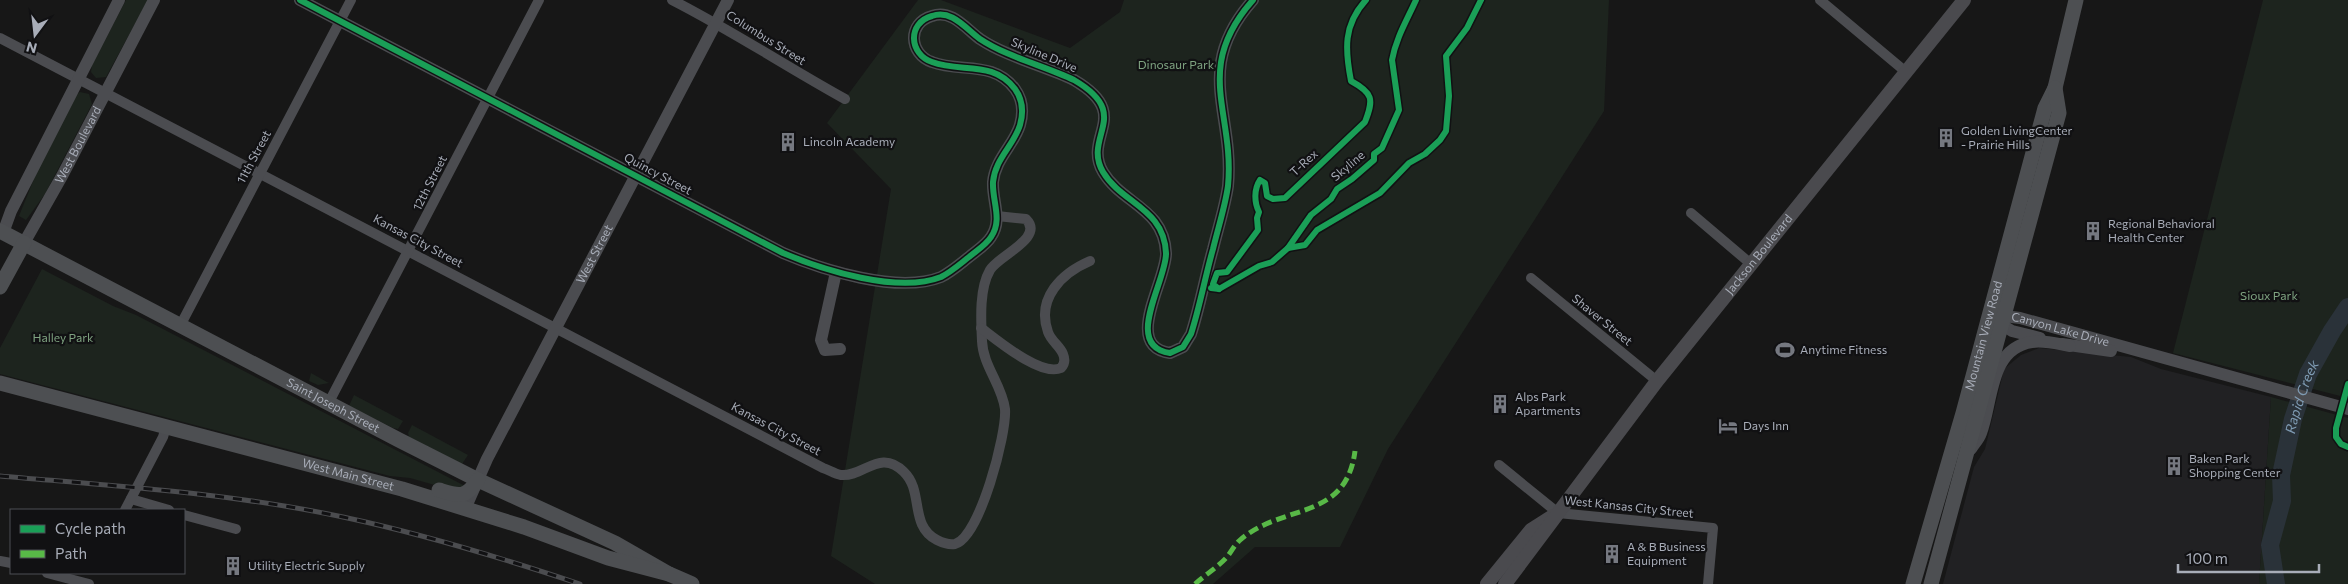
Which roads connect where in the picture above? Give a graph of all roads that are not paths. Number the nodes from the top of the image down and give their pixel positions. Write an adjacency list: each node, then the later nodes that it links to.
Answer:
1 (120, 0): 16 (street)
2 (154, 0): 18 (street, West Boulevard)
3 (300, 0): 12 (street, Quincy Street)
4 (351, 0): 12 (street, 11th Street)
5 (540, 0): 19 (street, 12th Street)
6 (672, 0): 13 (street, Columbus Street)
7 (728, 0): 13 (street, West Street)
8 (1253, 0): 24 (street, Skyline Drive)
9 (1820, 0): 15 (street)
10 (1964, 0): 15 (main road, Jackson Boulevard)
11 (2076, 0): 17 (main road, Mountain View Road)
12 (340, 20): 19 (street, Quincy Street); 21 (street, 11th Street)
13 (716, 23): 20 (street, Columbus Street); 22 (street, West Street)
14 (0, 38): 16 (street, Kansas City Street)
15 (1906, 72): 29 (main road, Jackson Boulevard)
16 (78, 79): 18 (street, Kansas City Street); 25 (street)
17 (2055, 88): 33 (main road, Mountain View Road); 34 (main road, Mountain View Road)
18 (106, 94): 21 (street, Kansas City Street); 26 (street, West Boulevard)
19 (488, 99): 22 (street, Quincy Street); 27 (street, 12th Street)
20 (845, 99)
21 (260, 173): 27 (street, Kansas City Street); 35 (street, 11th Street)
22 (636, 175): 30 (street, Quincy Street); 36 (street, West Street)
23 (1691, 213): 29 (street)
24 (998, 216): 30 (street, Quincy Street); 37 (street, Kansas City Street)
25 (1, 234): 26 (main road, Saint Joseph Street)
26 (24, 243): 32 (main road, West Boulevard); 35 (main road, Saint Joseph Street)
27 (409, 250): 36 (street, Kansas City Street); 43 (street, 12th Street)
28 (1090, 260): 37 (street)
29 (1750, 264): 41 (main road, Jackson Boulevard)
30 (836, 272): 39 (street)
31 (1531, 278): 41 (street, Shaver Street)
32 (0, 287)
33 (1988, 316): 34 (street, Canyon Lake Drive); 66 (main road, Mountain View Road)
34 (2003, 320): 38 (street, Canyon Lake Drive); 40 (street, Canyon Lake Drive); 46 (main road, Mountain View Road)
35 (180, 326): 43 (main road, Saint Joseph Street)
36 (557, 328): 37 (street, Kansas City Street); 48 (street, West Street)
37 (981, 328)
38 (2070, 346): 40 (street, Canyon Lake Drive); 46 (street)
39 (840, 349)
40 (2145, 354): 44 (street, Canyon Lake Drive)
41 (1657, 381): 54 (main road, Jackson Boulevard)
42 (0, 384): 45 (main road, West Main Street)
43 (328, 404): 48 (main road, Saint Joseph Street)
44 (2348, 409)
45 (166, 427): 49 (main road, West Main Street); 50 (street)
46 (1964, 460): 67 (main road, Mountain View Road)
47 (1499, 465): 54 (street, West Kansas City Street)
48 (478, 480): 49 (main road); 51 (street, West Street); 59 (main road, Saint Joseph Street)
49 (381, 483): 51 (main road, West Main Street)
50 (131, 499): 52 (street); 53 (street)
51 (465, 508): 59 (main road, West Main Street)
52 (126, 509)
53 (166, 509)
54 (1558, 513): 57 (main road, Jackson Boulevard); 64 (main road, Jackson Boulevard); 65 (street, West Kansas City Street)
55 (185, 514): 56 (street)
56 (236, 530)
57 (1510, 556): 62 (main road, Jackson Boulevard); 63 (main road)
58 (51, 574): 60 (street)
59 (668, 574): 61 (main road, West Main Street)
60 (89, 581)
61 (692, 584)
62 (1487, 584)
63 (1496, 584)
64 (1506, 584)
65 (1708, 584)
66 (1913, 584)
67 (1931, 584)

